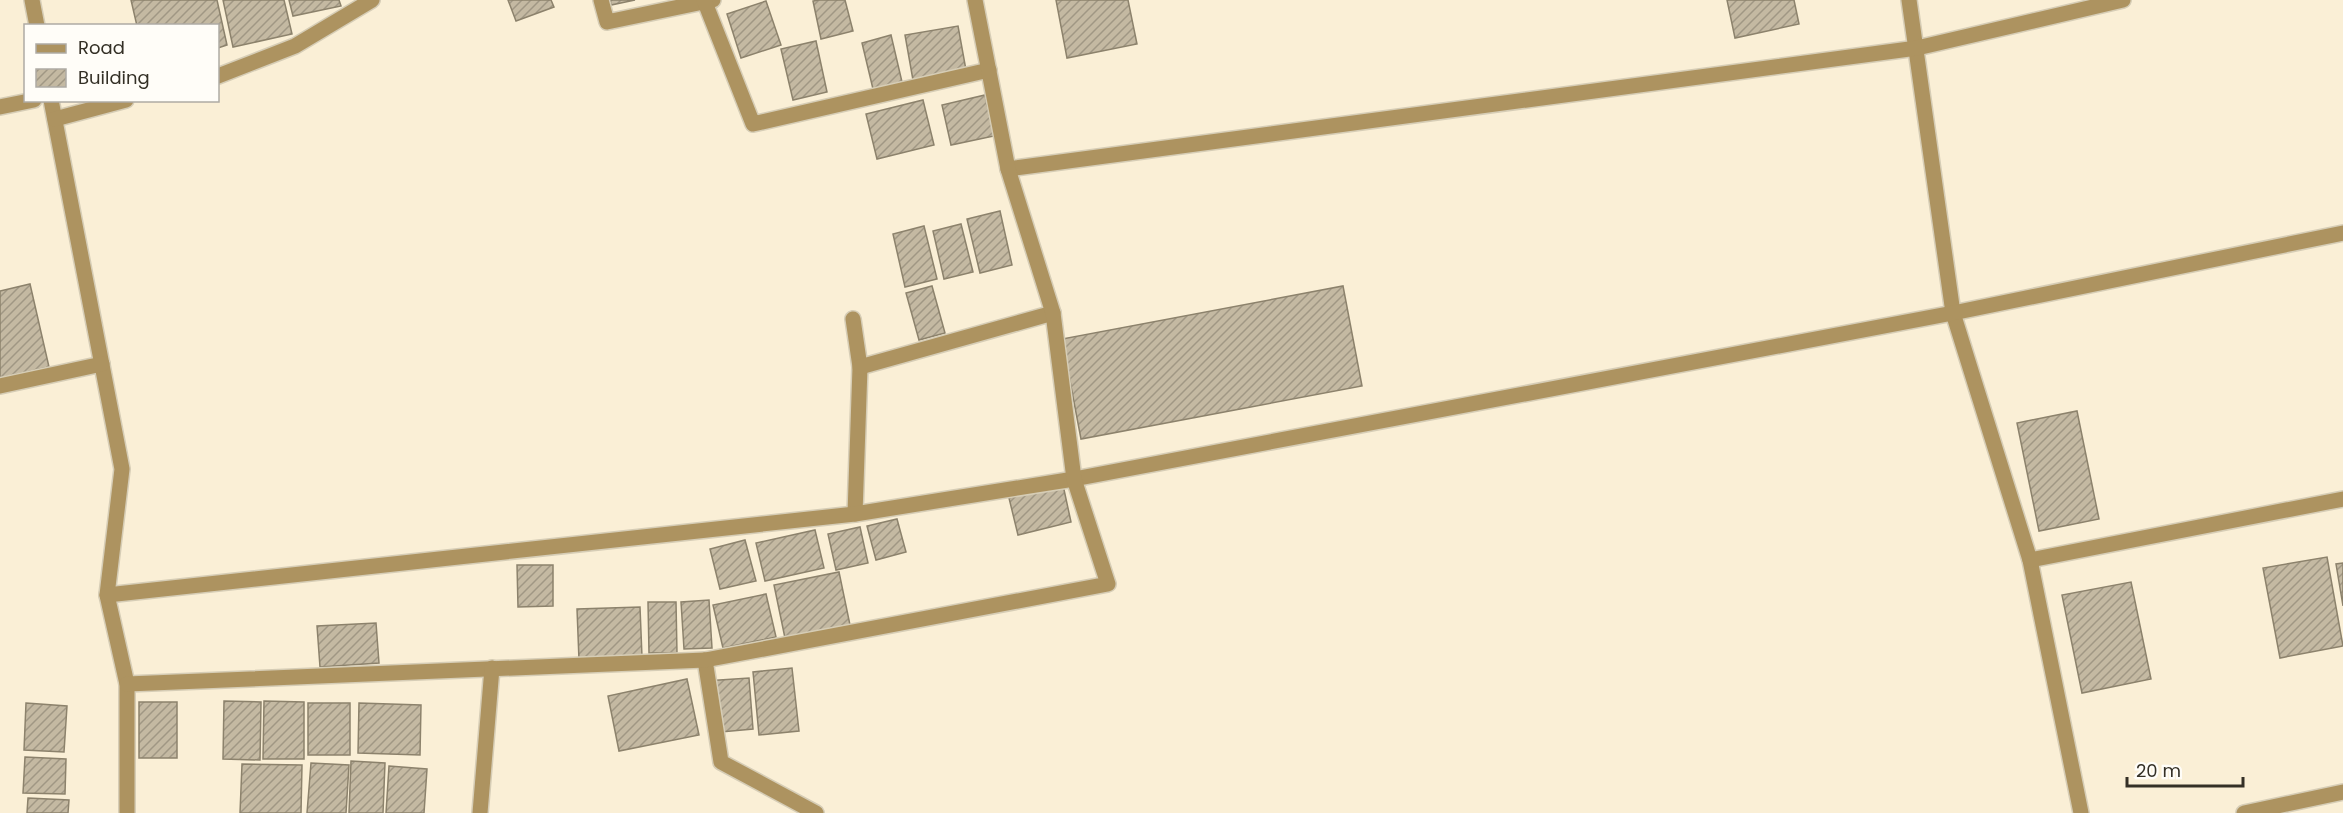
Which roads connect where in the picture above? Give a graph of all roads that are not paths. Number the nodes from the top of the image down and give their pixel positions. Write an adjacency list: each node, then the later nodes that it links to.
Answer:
1 (32, 0): 8 (street)
2 (372, 0): 11 (street)
3 (601, 0): 7 (street)
4 (975, 0): 10 (street)
5 (1909, 0): 9 (street)
6 (2123, 0): 9 (street)
7 (707, 1): 10 (street)
8 (37, 24)
9 (1917, 48): 17 (street); 20 (street)
10 (989, 70): 17 (street)
11 (219, 76)
12 (24, 102): 15 (street)
13 (51, 102): 16 (street)
14 (119, 102): 16 (street)
15 (0, 107)
16 (55, 119): 22 (street)
17 (1008, 169): 19 (street)
18 (2343, 233): 20 (street)
19 (1053, 313): 23 (street); 25 (street)
20 (1953, 313): 25 (street); 28 (street)
21 (853, 319): 23 (street)
22 (102, 364): 24 (street); 29 (street)
23 (860, 367): 27 (street)
24 (0, 386)
25 (1074, 479): 27 (street); 30 (street)
26 (2343, 499): 28 (street)
27 (855, 514): 29 (street)
28 (2030, 560): 37 (street)
29 (107, 595): 32 (street)
30 (705, 660): 31 (street); 36 (street)
31 (492, 668): 32 (street); 35 (street)
32 (128, 684): 34 (street)
33 (2343, 792): 38 (street)
34 (127, 813)
35 (480, 813)
36 (816, 813)
37 (2081, 813)
38 (2244, 813)

